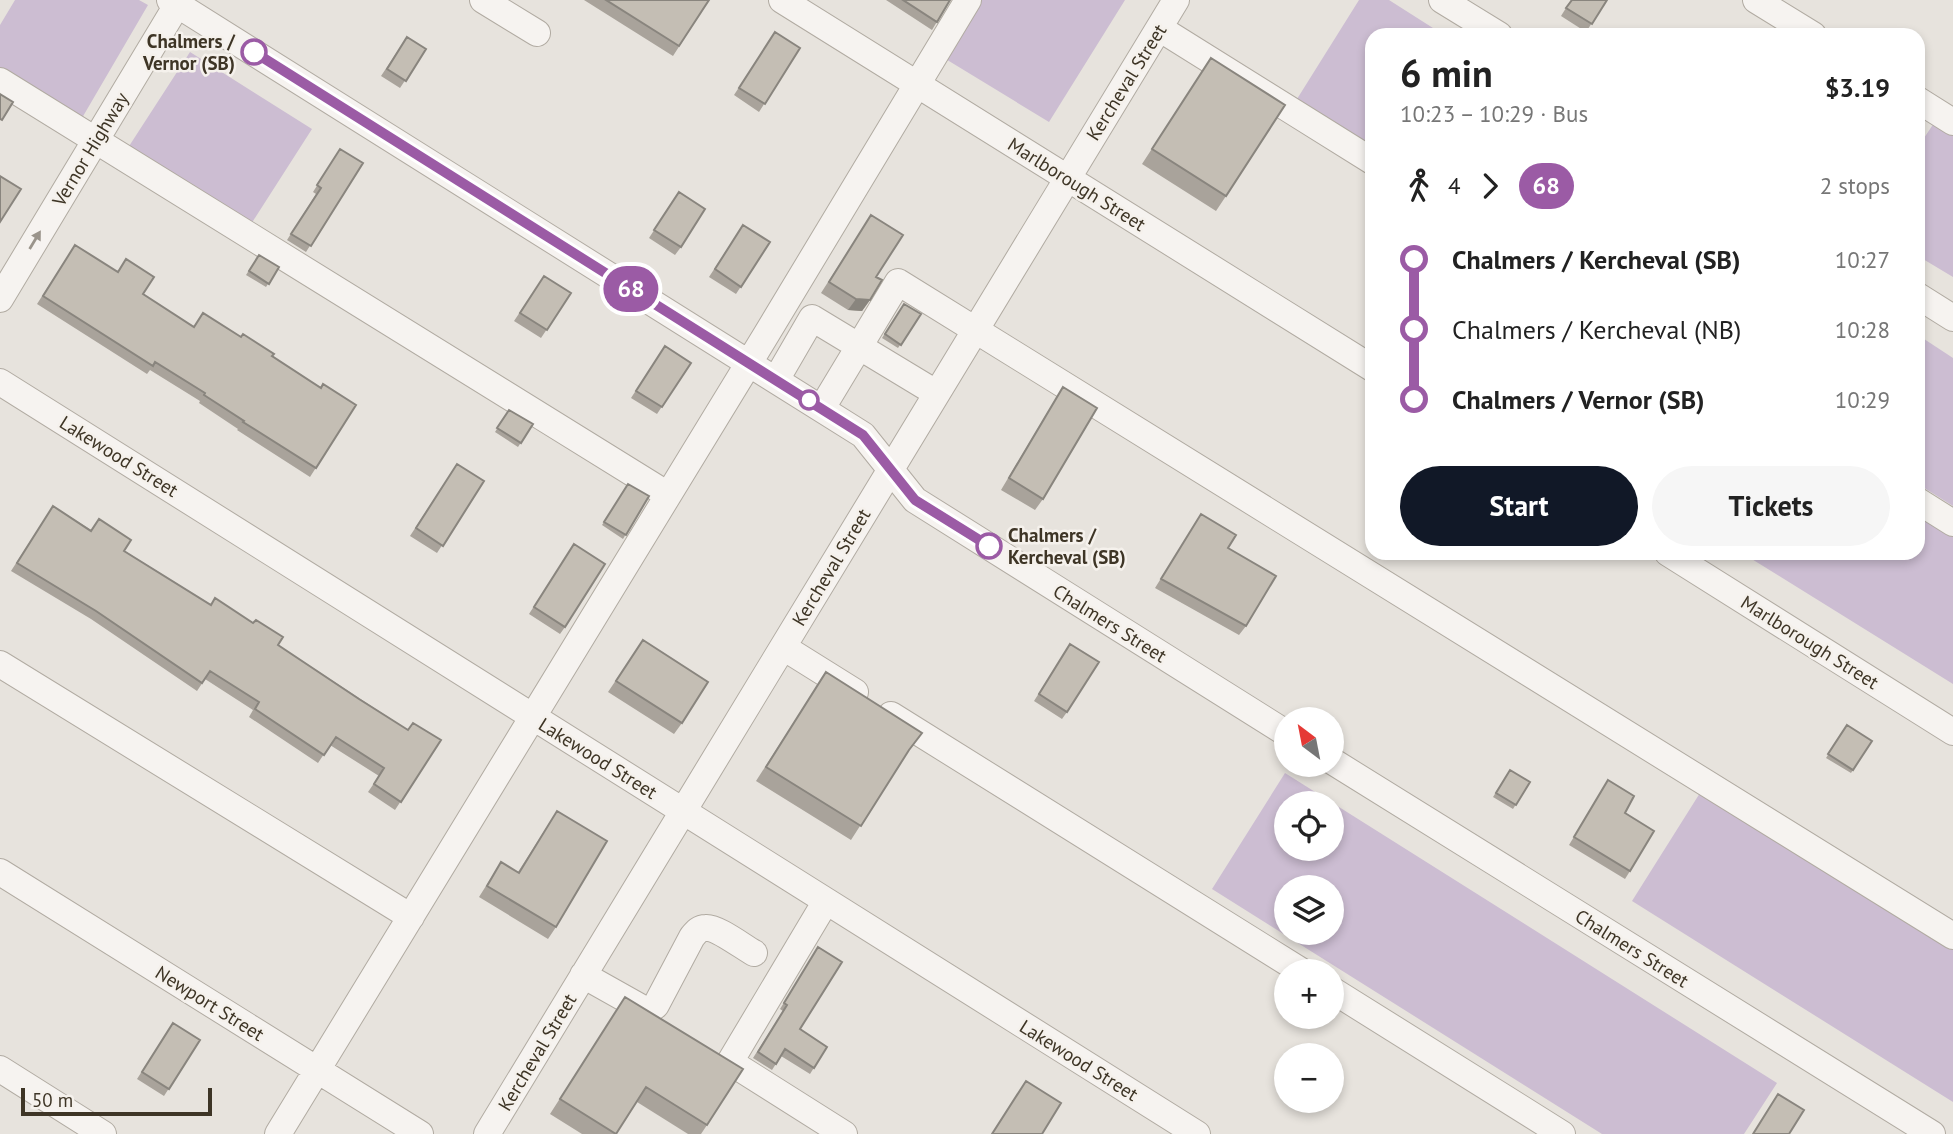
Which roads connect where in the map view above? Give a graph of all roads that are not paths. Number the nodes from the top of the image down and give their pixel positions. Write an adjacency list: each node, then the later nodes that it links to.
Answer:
1 (483, 0): 11 (street)
2 (782, 0): 13 (street, Marlborough Street)
3 (968, 0): 13 (street)
4 (1176, 0): 8 (street, Kercheval Street)
5 (1442, 0): 9 (street)
6 (1756, 0): 10 (street)
7 (176, 1): 16 (street, Vernor Highway); 24 (street, Chalmers Street)
8 (1159, 28): 17 (street); 18 (street, Kercheval Street)
9 (1488, 28)
10 (1802, 28)
11 (537, 33)
12 (0, 81): 16 (street)
13 (918, 84): 18 (street, Marlborough Street); 24 (street)
14 (1925, 104): 15 (street)
15 (1953, 122)
16 (95, 141): 19 (street, Vernor Highway, one-way to 16); 31 (street)
17 (1365, 157)
18 (1067, 177): 22 (street, Kercheval Street); 25 (street, Marlborough Street)
19 (0, 299)
20 (1925, 300): 21 (street)
21 (1953, 318)
22 (975, 330): 23 (street); 28 (street, Kercheval Street); 45 (street)
23 (859, 346): 26 (street); 28 (street); 29 (street)
24 (749, 363): 26 (street, Chalmers Street); 31 (street)
25 (1365, 364)
26 (776, 380): 29 (street, Chalmers Street)
27 (0, 382): 37 (street, Lakewood Street)
28 (936, 393): 30 (street, Kercheval Street)
29 (822, 408): 30 (street, Chalmers Street)
30 (891, 468): 35 (street, Kercheval Street); 38 (street, Chalmers Street)
31 (668, 495): 37 (street)
32 (1925, 505): 33 (street)
33 (1953, 523)
34 (1679, 560): 39 (street, Marlborough Street)
35 (783, 647): 41 (street, Kercheval Street); 47 (street)
36 (0, 664): 44 (street)
37 (533, 717): 41 (street, Lakewood Street); 44 (street)
38 (1274, 725)
39 (1953, 732)
40 (1344, 768): 59 (street, Chalmers Street)
41 (683, 811): 43 (street, Lakewood Street); 48 (street, Kercheval Street)
42 (0, 872): 51 (street, Newport Street)
43 (826, 901): 56 (street); 57 (street, Lakewood Street)
44 (411, 917): 51 (street)
45 (1953, 936)
46 (754, 953): 48 (street)
47 (1282, 959)
48 (583, 975): 55 (street, Kercheval Street)
49 (1344, 998): 58 (street)
50 (0, 1069): 52 (street)
51 (317, 1070): 53 (street); 54 (street, Newport Street)
52 (103, 1134)
53 (278, 1134)
54 (420, 1134)
55 (487, 1134)
56 (844, 1134)
57 (1197, 1134)
58 (1562, 1134)
59 (1932, 1134)

